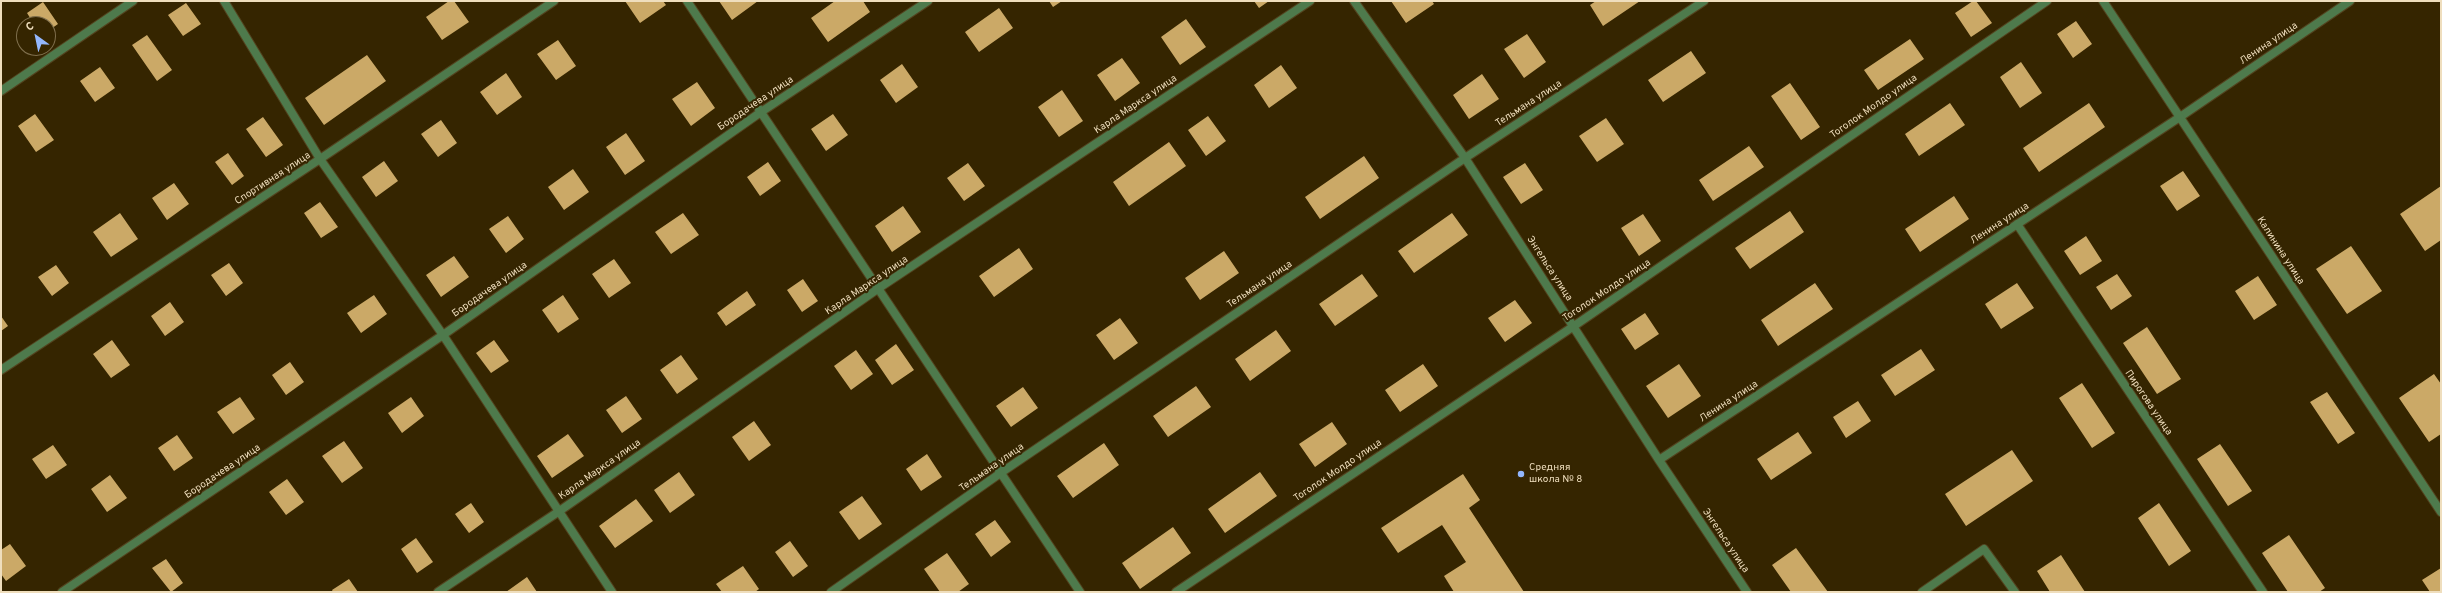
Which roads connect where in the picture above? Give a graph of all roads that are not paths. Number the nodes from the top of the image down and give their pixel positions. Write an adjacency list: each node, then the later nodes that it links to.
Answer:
1 (134, 1): 12 (street)
2 (224, 1): 16 (street)
3 (554, 1): 16 (street, Спортивная улица)
4 (687, 1): 13 (street)
5 (928, 1): 13 (street, Бородачева улица)
6 (1310, 1): 18 (street, Карла Маркса улица)
7 (1354, 1): 15 (street, Энгельса улица)
8 (1704, 1): 15 (street, Тельмана улица)
9 (2047, 1): 19 (street, Тоголок Молдо улица)
10 (2103, 1): 14 (street, Калинина улица)
11 (2350, 1): 14 (street, Ленина улица)
12 (1, 91)
13 (761, 112): 18 (street); 20 (street, Бородачева улица)
14 (2180, 118): 17 (street, Ленина улица); 25 (street, Калинина улица)
15 (1465, 158): 19 (street, Энгельса улица); 23 (street, Тельмана улица)
16 (320, 159): 20 (street); 21 (street, Спортивная улица)
17 (2017, 224): 22 (street, Ленина улица); 35 (street, Пирогова улица)
18 (879, 288): 23 (street); 24 (street, Карла Маркса улица)
19 (1574, 326): 22 (street, Энгельса улица); 31 (street, Тоголок Молдо улица)
20 (443, 336): 24 (street); 26 (street, Бородачева улица)
21 (1, 370)
22 (1659, 460): 32 (street, Энгельса улица)
23 (1002, 472): 29 (street, Тельмана улица); 30 (street)
24 (558, 512): 27 (street, Карла Маркса улица); 28 (street)
25 (2441, 512)
26 (62, 592)
27 (438, 592)
28 (612, 592)
29 (831, 592)
30 (1080, 592)
31 (1176, 592)
32 (1747, 592)
33 (1922, 592): 34 (street)
34 (2015, 592)
35 (2263, 592)

